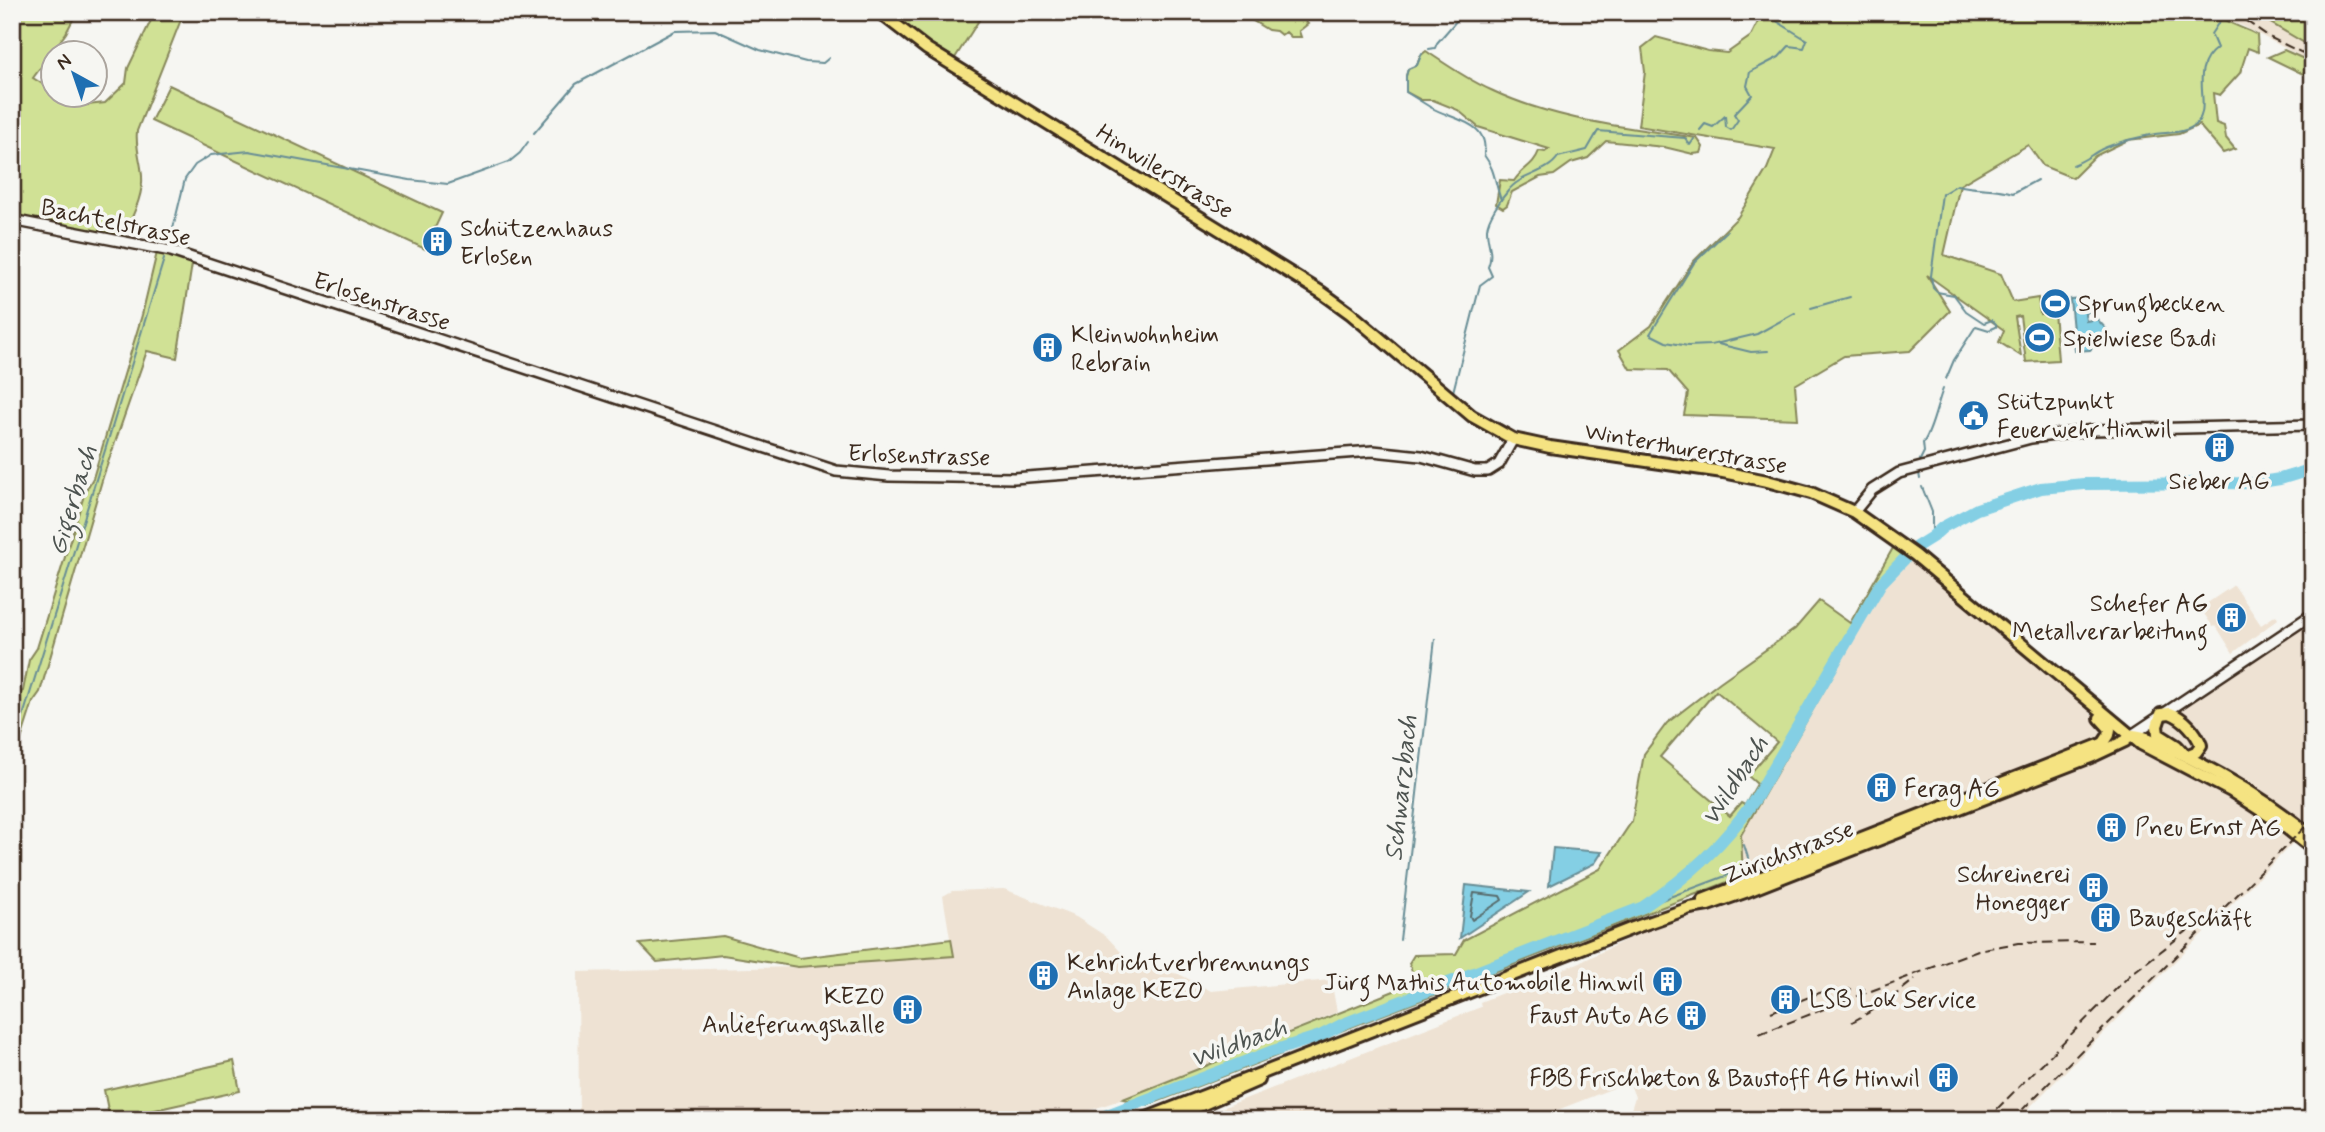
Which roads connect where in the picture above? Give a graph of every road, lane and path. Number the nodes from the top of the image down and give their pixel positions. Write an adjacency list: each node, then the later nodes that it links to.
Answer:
1 (879, 12): 4 (main road, Hinwilerstrasse)
2 (12, 220): 3 (street, Bachtelstrasse)
3 (211, 264): 6 (street, Erlosenstrasse)
4 (1423, 376): 6 (main road, Winterthurerstrasse)
5 (2313, 425): 7 (street)
6 (1513, 439): 7 (main road, Winterthurerstrasse)
7 (1854, 512): 9 (main road, Winterthurerstrasse)
8 (2313, 614): 10 (street, Zürichstrasse)
9 (2077, 692): 11 (main road, Winterthurerstrasse); 12 (main road)
10 (2161, 714): 11 (street, Zürichstrasse); 15 (main road); 15 (main road)
11 (2132, 735): 12 (main road, Zürichstrasse); 13 (main road, Winterthurerstrasse); 14 (main road, Zürichstrasse); 15 (main road, Winterthurerstrasse)
12 (2103, 744): 18 (main road, Zürichstrasse)
13 (2150, 749): 14 (main road); 17 (main road, Winterthurerstrasse)
14 (2093, 756): 18 (main road, Zürichstrasse)
15 (2186, 756): 16 (main road, Winterthurerstrasse)
16 (2313, 837)
17 (2313, 849)
18 (1690, 908): 19 (main road, Zürichstrasse)
19 (1292, 1062): 20 (main road, Zürichstrasse); 21 (main road, Zürichstrasse)
20 (1142, 1120)
21 (1167, 1120)

